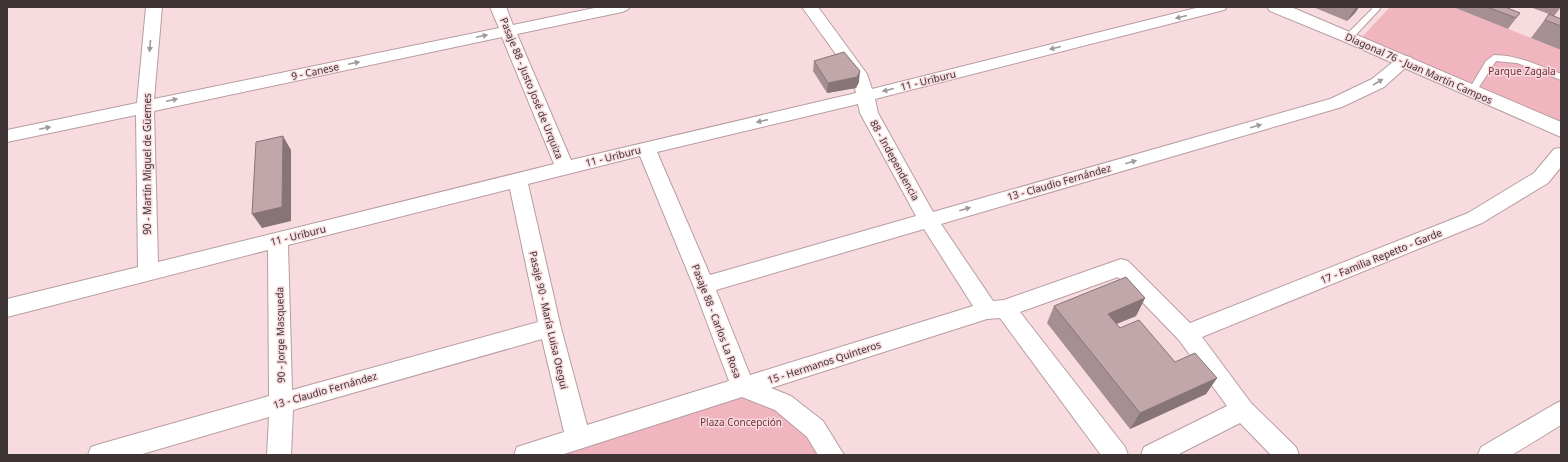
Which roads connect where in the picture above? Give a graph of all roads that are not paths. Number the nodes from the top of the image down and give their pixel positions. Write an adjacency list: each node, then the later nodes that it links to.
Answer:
1 (154, 7): 14 (street, 90 - Martín Miguel de Güemes, one-way to 14)
2 (498, 7): 8 (street, Pasaje 88 - Justo José de Urquiza)
3 (622, 7): 8 (street, 9 - Canese)
4 (810, 7): 13 (street, 88 - Independencia)
5 (1219, 7): 13 (street, 11 - Uriburu, one-way to 13)
6 (1276, 7): 9 (main road, Diagonal 76 - Juan Martín Campos)
7 (1375, 7): 9 (lane)
8 (507, 31): 14 (street, 9 - Canese, one-way to 8); 19 (street, Pasaje 88 - Justo José de Urquiza)
9 (1349, 37): 10 (main road, Diagonal 76 - Juan Martín Campos)
10 (1405, 61): 12 (main road, Diagonal 76 - Juan Martín Campos); 21 (street, 13 - Claudio Fernández, one-way to 10)
11 (1561, 77): 12 (lane)
12 (1472, 91): 15 (main road, Diagonal 76 - Juan Martín Campos)
13 (866, 96): 17 (street, 11 - Uriburu, one-way to 17); 21 (street, 88 - Independencia)
14 (145, 106): 16 (street, 9 - Canese, one-way to 14); 23 (street, 90 - Martín Miguel de Güemes)
15 (1561, 130)
16 (7, 136)
17 (646, 148): 19 (street, 11 - Uriburu); 24 (street, Pasaje 88 - Carlos La Rosa)
18 (1561, 154): 28 (street, 17 - Familia Repetto - Garde)
19 (565, 168): 20 (street, 11 - Uriburu)
20 (518, 180): 22 (street, 11 - Uriburu); 27 (street, Pasaje 90 - María Luisa Otegui)
21 (928, 220): 24 (street, 13 - Claudio Fernández); 26 (street, 88 - Independencia)
22 (278, 240): 23 (street, 11 - Uriburu); 30 (street, 90 - Jorge Masqueda)
23 (148, 272): 25 (street, 11 - Uriburu)
24 (704, 285): 29 (street, Pasaje 88 - Carlos La Rosa)
25 (7, 308)
26 (996, 310): 28 (street, 15 - Hermanos Quinteros); 29 (street, 15 - Hermanos Quinteros); 38 (street, 88 - Independencia)
27 (550, 328): 30 (street, 13 - Claudio Fernández); 33 (street, Pasaje 90 - María Luisa Otegui)
28 (1187, 334): 31 (street)
29 (743, 387): 33 (street, 15 - Hermanos Quinteros); 37 (street, Pasaje 88 - Carlos La Rosa)
30 (281, 402): 34 (street, 13 - Claudio Fernández); 35 (street, 90 - Jorge Masqueda)
31 (1243, 410): 39 (street); 40 (street)
32 (1561, 412): 41 (street)
33 (571, 447): 36 (street, 15 - Hermanos Quinteros)
34 (100, 455)
35 (279, 455)
36 (526, 455)
37 (832, 455)
38 (1116, 455)
39 (1153, 455)
40 (1287, 455)
41 (1490, 455)

